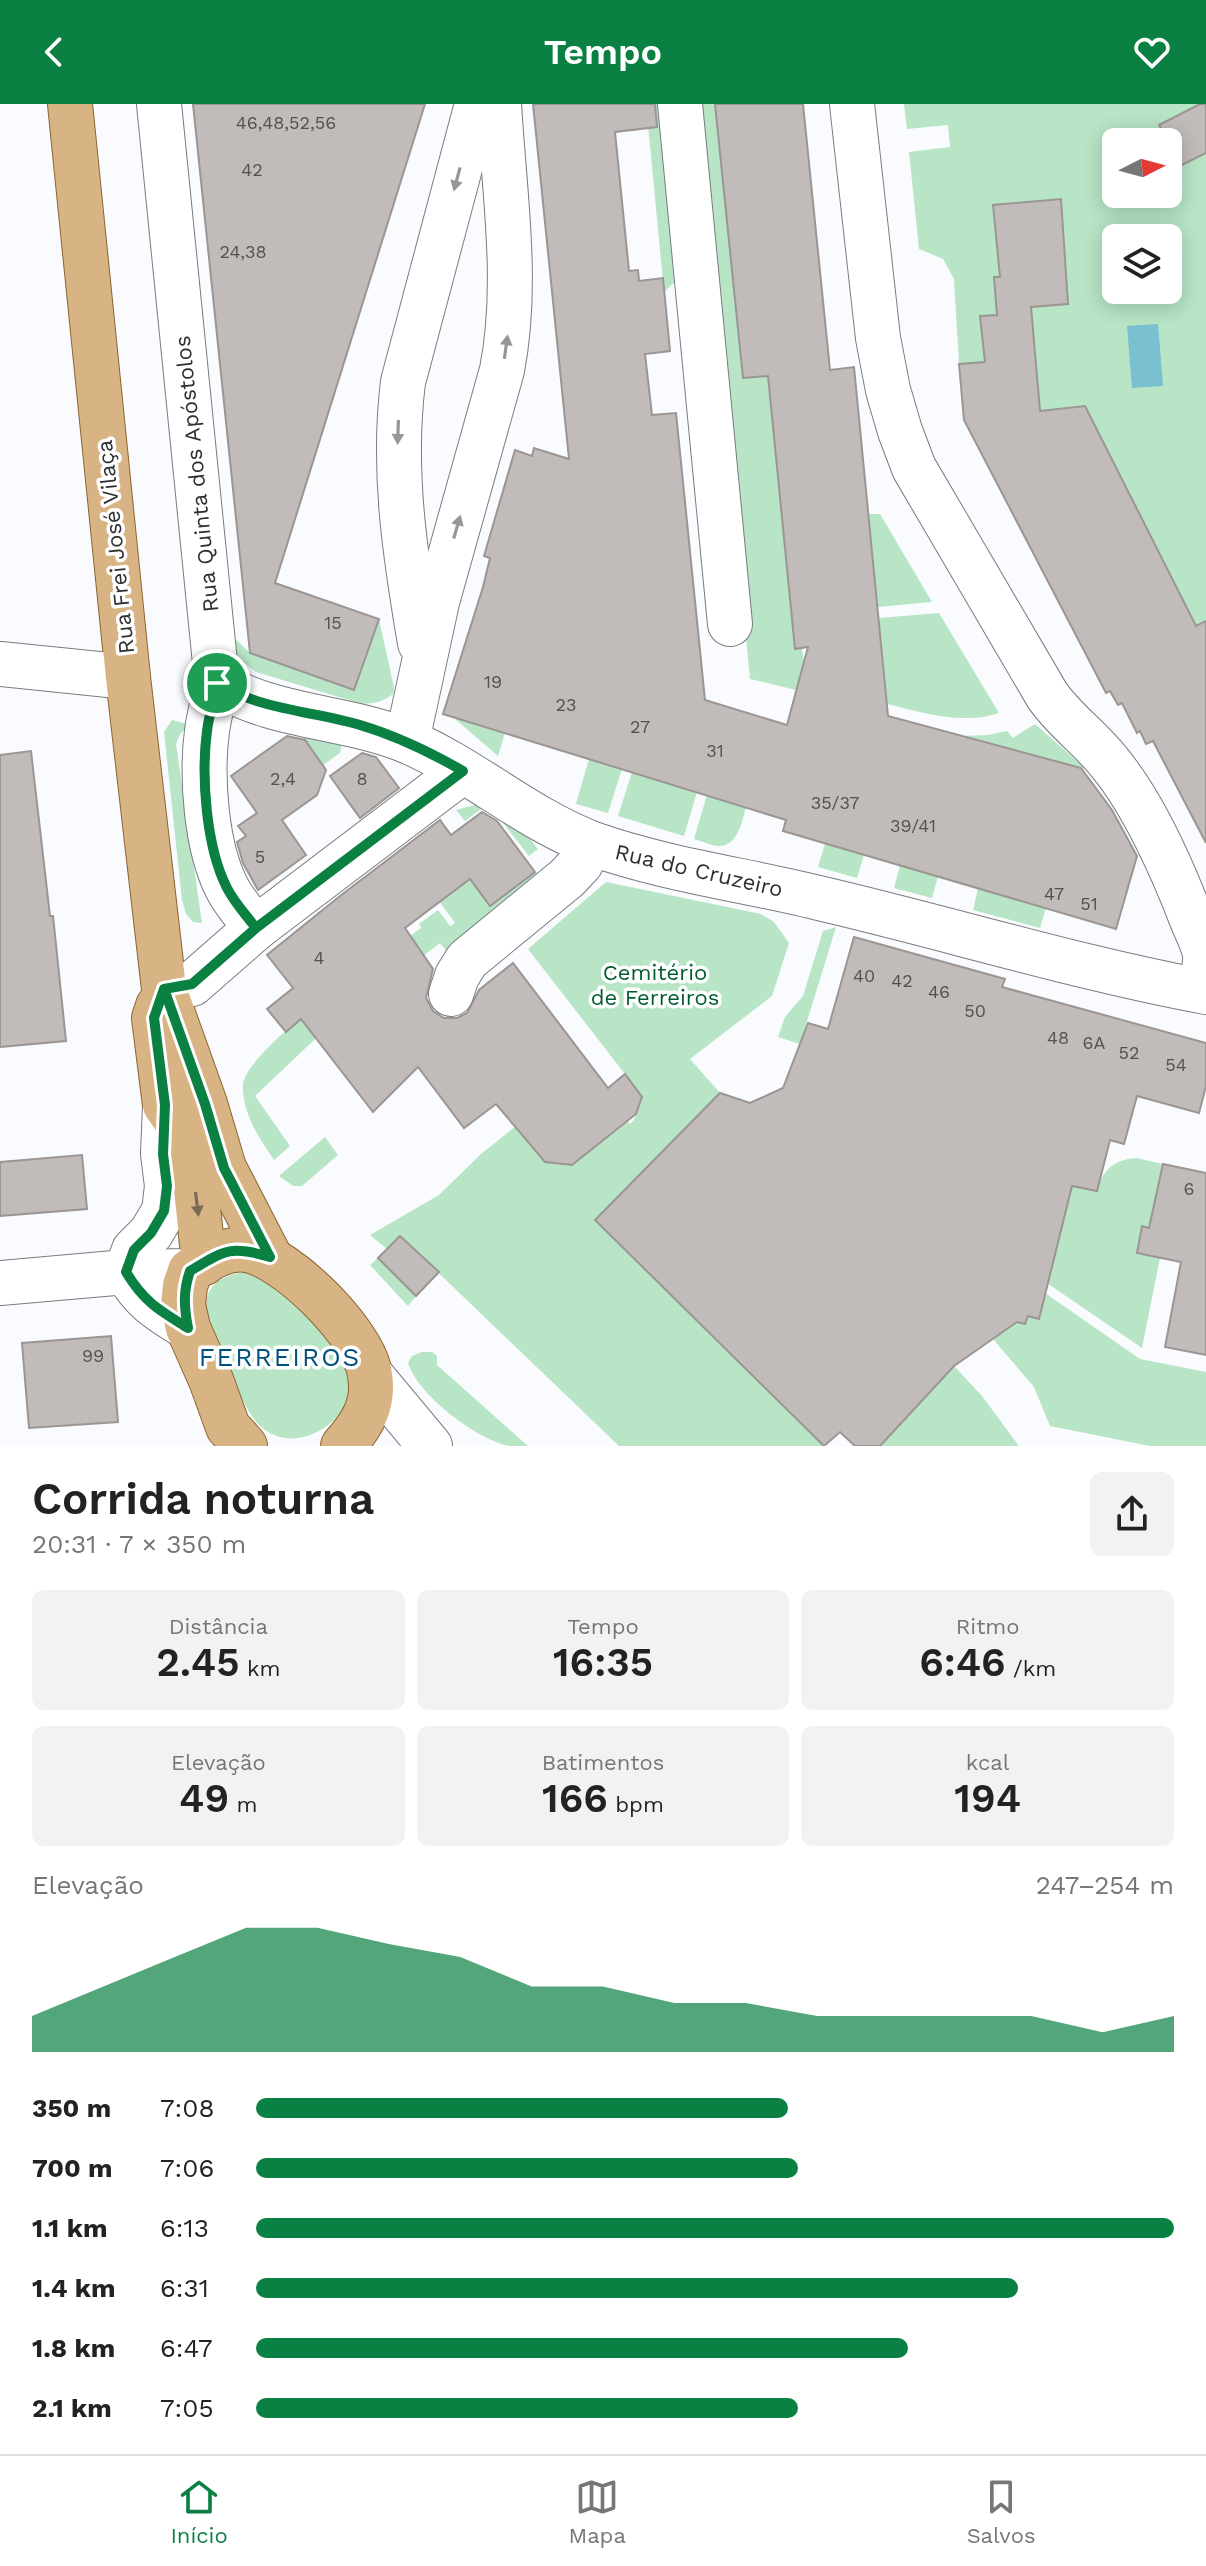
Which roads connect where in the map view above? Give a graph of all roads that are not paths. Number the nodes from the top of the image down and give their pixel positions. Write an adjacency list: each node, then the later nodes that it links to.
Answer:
1 (70, 104): 10 (main road, Rua Frei José Vilaça)
2 (159, 104): 11 (street, Rua Quinta dos Apóstolos)
3 (477, 104): 8 (street, one-way to 8)
4 (499, 104): 8 (street, one-way to 4)
5 (680, 104): 7 (street)
6 (852, 104): 17 (street)
7 (730, 624)
8 (423, 661): 12 (street)
9 (0, 664): 10 (street)
10 (128, 677): 16 (main road, Rua Frei José Vilaça)
11 (217, 683): 12 (street, Rua do Cruzeiro); 15 (street, Rua Quinta dos Apóstolos)
12 (407, 741): 13 (street, Rua do Cruzeiro)
13 (463, 771): 15 (street); 17 (street, Rua do Cruzeiro)
14 (581, 863): 18 (street)
15 (256, 928): 16 (street)
16 (164, 989): 19 (main road, Rua Frei José Vilaça); 20 (main road, Rua Frei José Vilaça)
17 (1202, 991)
18 (451, 994)
19 (165, 1105): 21 (main road, Rua Frei José Vilaça, one-way to 21); 22 (street)
20 (270, 1257): 21 (main road, Rua Frei José Vilaça); 25 (main road, Rua Frei José Vilaça)
21 (197, 1267): 22 (street); 24 (main road, Rua Frei José Vilaça)
22 (126, 1272): 23 (street); 24 (street)
23 (0, 1283)
24 (188, 1328): 26 (main road, Rua Frei José Vilaça)
25 (370, 1374): 27 (main road, Rua Frei José Vilaça); 28 (street)
26 (229, 1440)
27 (344, 1445): 28 (street)
28 (428, 1445)

